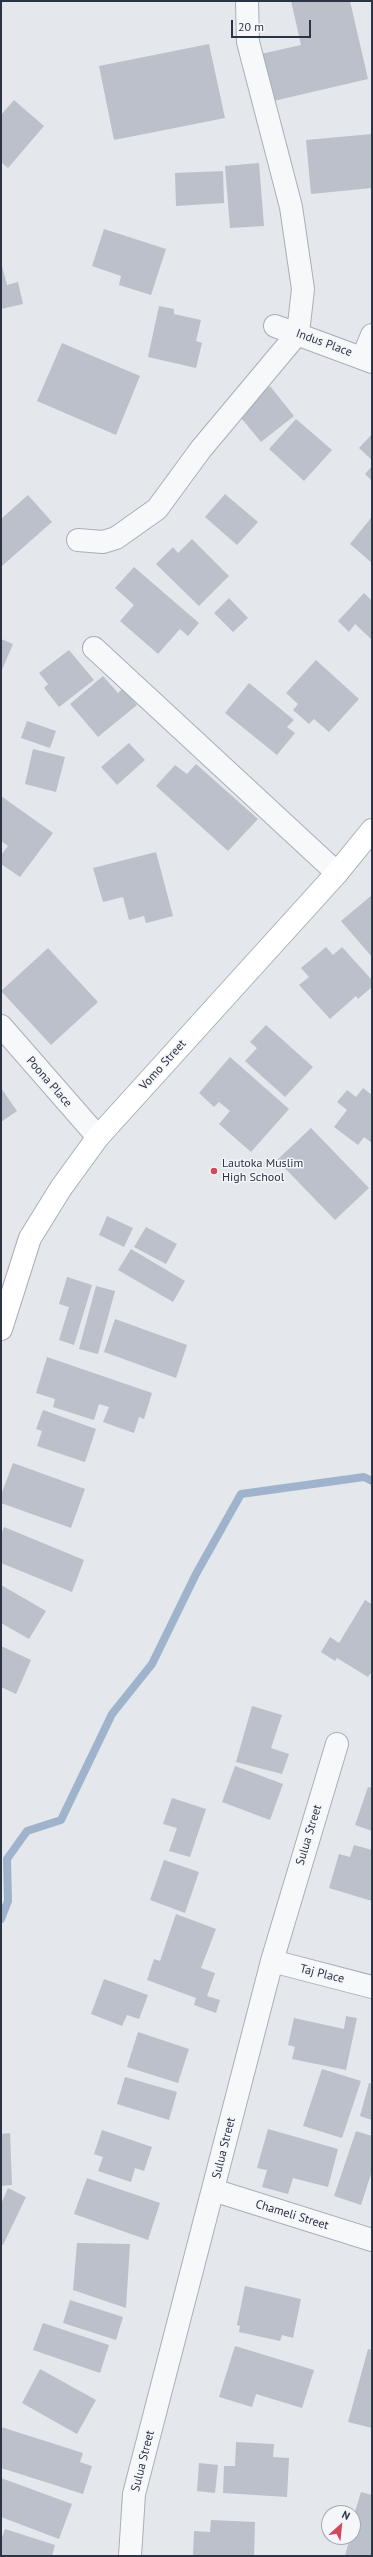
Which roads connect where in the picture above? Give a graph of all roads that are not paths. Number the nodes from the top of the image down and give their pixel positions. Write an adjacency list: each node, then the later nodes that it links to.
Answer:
1 (247, 1): 3 (street)
2 (275, 326): 3 (street, Indus Place)
3 (298, 333): 5 (street, Indus Place); 6 (street)
4 (372, 335): 5 (street)
5 (368, 359)
6 (78, 540)
7 (94, 648): 9 (street)
8 (372, 830): 9 (main road, Vomo Street)
9 (336, 873): 11 (main road, Vomo Street)
10 (1, 1026): 11 (street, Poona Place)
11 (98, 1137): 12 (main road, Vomo Street)
12 (1, 1329)
13 (337, 1744): 14 (street, Sulua Street)
14 (272, 1961): 15 (street, Taj Place); 16 (street, Sulua Street)
15 (372, 1987)
16 (213, 2190): 17 (street, Chameli Street); 18 (street, Sulua Street)
17 (372, 2240)
18 (130, 2556)

